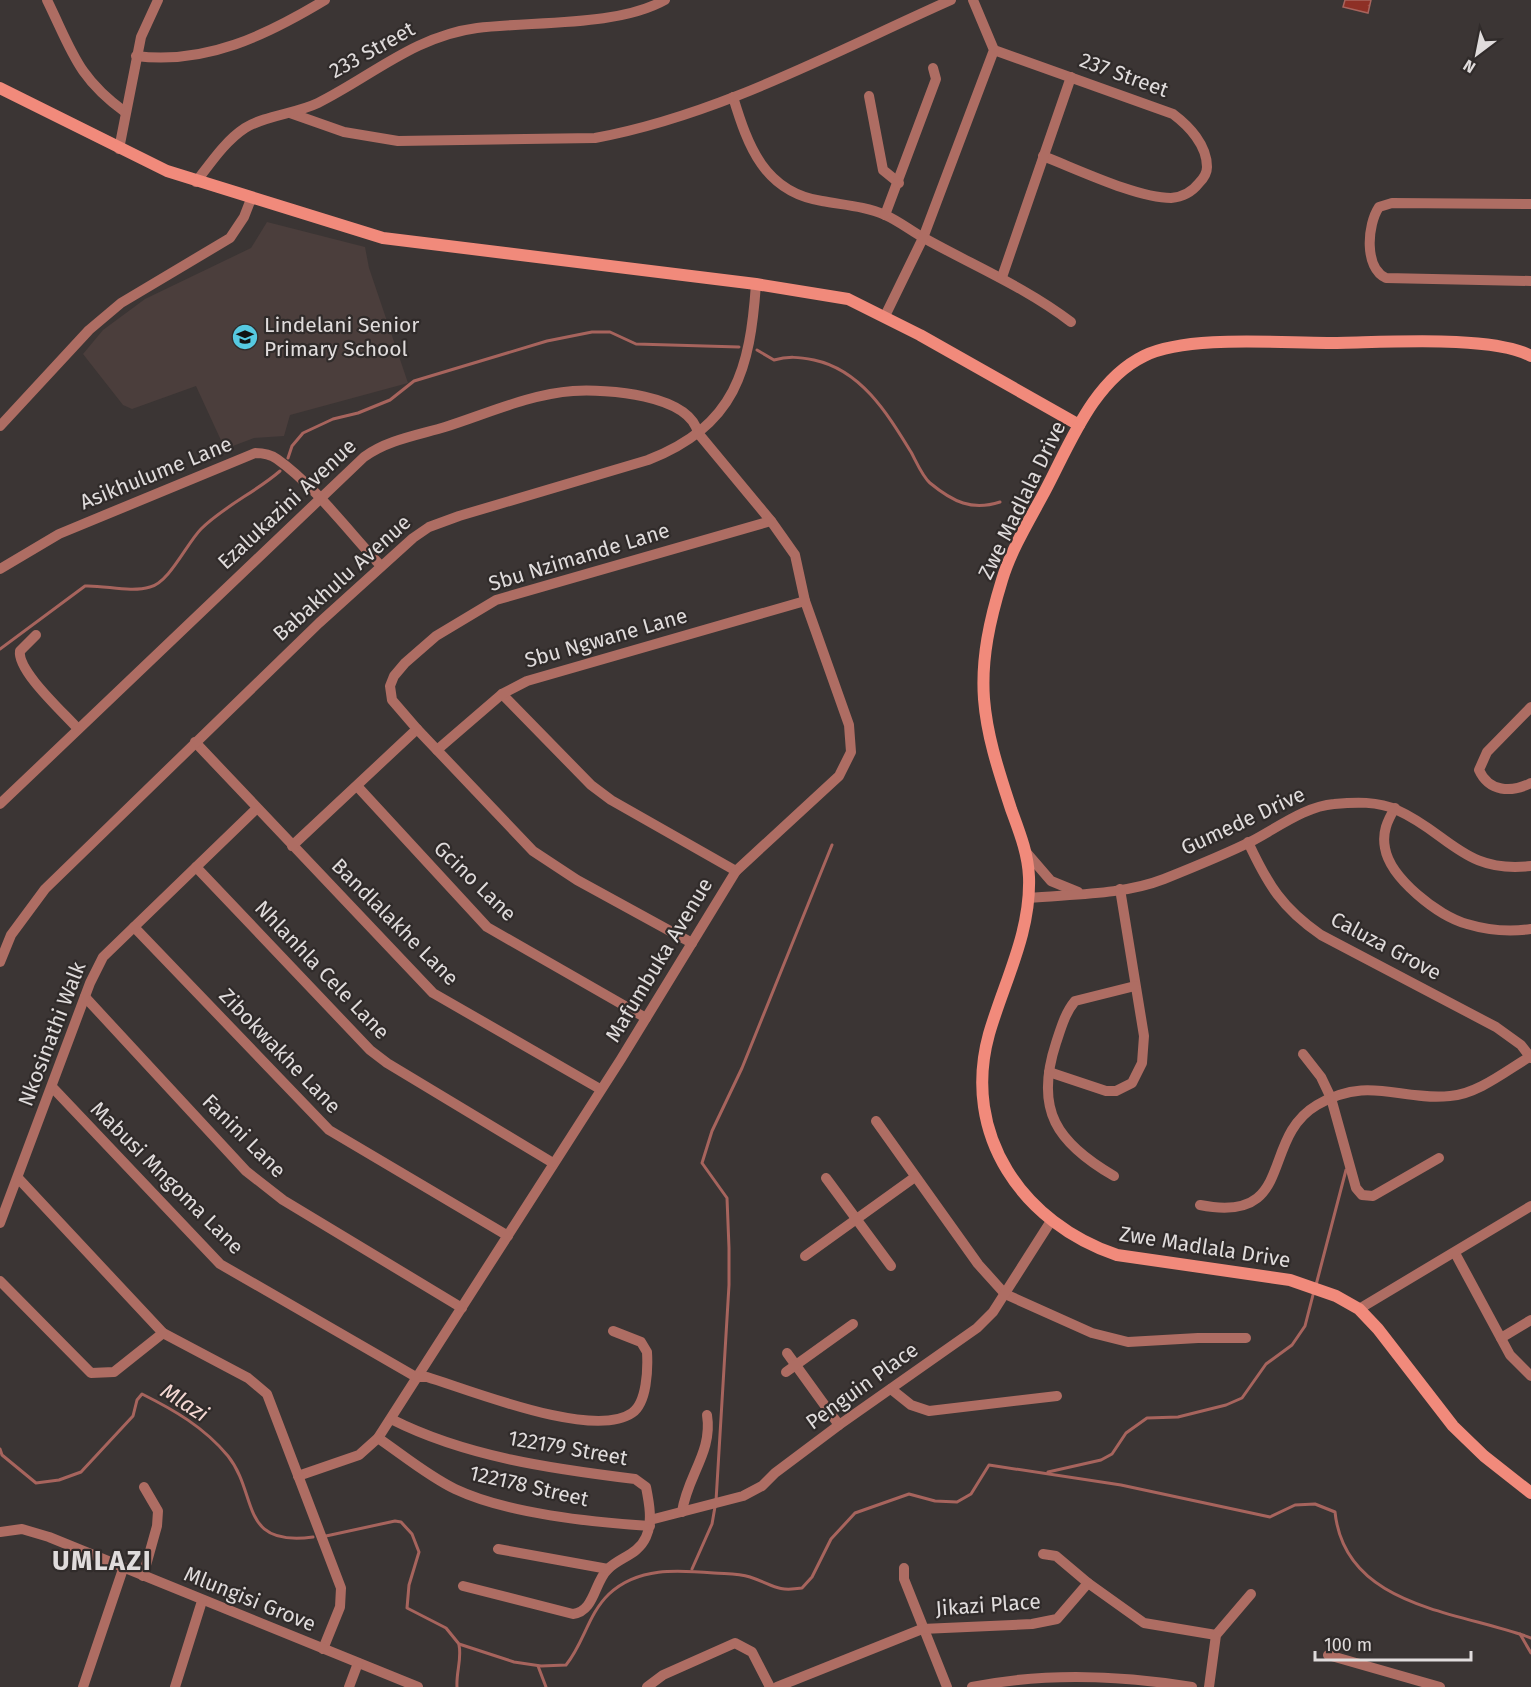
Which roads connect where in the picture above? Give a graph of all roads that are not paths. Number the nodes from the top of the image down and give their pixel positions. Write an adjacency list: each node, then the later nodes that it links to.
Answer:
1 (47, 0): 14 (street)
2 (158, 0): 8 (street)
3 (325, 0): 8 (street)
4 (665, 0): 15 (street, 233 Street)
5 (951, 0): 13 (street)
6 (973, 0): 7 (street)
7 (994, 50): 10 (street, 237 Street); 23 (street)
8 (136, 56): 14 (street)
9 (933, 68): 19 (street)
10 (1071, 77): 17 (street); 17 (street, 237 Street)
11 (0, 88): 16 (street)
12 (869, 96): 19 (street)
13 (733, 97): 15 (street); 22 (street)
14 (125, 111): 16 (street)
15 (290, 113): 18 (street, 233 Street)
16 (119, 149): 18 (street)
17 (1043, 156): 24 (street)
18 (196, 182): 20 (street)
19 (899, 183): 22 (street)
20 (251, 199): 26 (street); 31 (street)
21 (1531, 204): 25 (street)
22 (885, 215): 23 (street)
23 (923, 238): 24 (street); 27 (street)
24 (1002, 277): 28 (street)
25 (1531, 281)
26 (756, 284): 27 (street); 32 (street, Babakhulu Avenue)
27 (885, 316): 30 (street)
28 (1071, 322)
29 (1531, 356): 30 (street, Zwe Madlala Drive)
30 (1079, 425): 52 (street, Zwe Madlala Drive)
31 (0, 426)
32 (698, 434): 33 (street, Ezalukazini Avenue); 34 (street, Mafumbuka Avenue); 35 (street, Babakhulu Avenue)
33 (320, 499): 35 (street, Asikhulume Lane); 36 (street, Asikhulume Lane); 41 (street, Ezalukazini Avenue)
34 (771, 521): 37 (street, Mafumbuka Avenue); 42 (street, Sbu Nzimande Lane)
35 (381, 566): 43 (street, Babakhulu Avenue)
36 (0, 569)
37 (805, 601): 39 (street, Sbu Ngwane Lane); 55 (street, Mafumbuka Avenue)
38 (36, 635): 41 (street)
39 (502, 694): 44 (street, Sbu Ngwane Lane); 55 (street)
40 (1531, 707): 45 (street)
41 (78, 729): 47 (street, Ezalukazini Avenue)
42 (417, 729): 44 (street); 46 (street)
43 (195, 742): 49 (street, Bandlalakhe Lane); 62 (street, Babakhulu Avenue)
44 (437, 750): 61 (street)
45 (1531, 783)
46 (357, 786): 51 (street); 65 (street, Gcino Lane)
47 (0, 804)
48 (1395, 808): 50 (street, Gumede Drive); 53 (street, Gumede Drive); 60 (street)
49 (256, 809): 51 (street, Bandlalakhe Lane); 54 (street, Nkosinathi Walk)
50 (1248, 842): 56 (street, Gumede Drive); 67 (street, Caluza Grove)
51 (292, 846): 70 (street, Bandlalakhe Lane)
52 (1026, 852): 57 (street); 58 (street, Zwe Madlala Drive)
53 (1531, 866)
54 (196, 867): 59 (street, Nkosinathi Walk); 74 (street, Nhlanhla Cele Lane)
55 (736, 872): 61 (street, Mafumbuka Avenue)
56 (1120, 889): 57 (street, Gumede Drive); 63 (street)
57 (1081, 893): 58 (street, Gumede Drive)
58 (1029, 898): 82 (street, Zwe Madlala Drive)
59 (134, 927): 64 (street, Nkosinathi Walk); 84 (street, Zibokwakhe Lane)
60 (1531, 929)
61 (692, 943): 65 (street, Mafumbuka Avenue)
62 (0, 962)
63 (1135, 986): 68 (street); 68 (street)
64 (85, 997): 69 (street, Nkosinathi Walk); 90 (street, Fanini Lane)
65 (646, 1018): 70 (street, Mafumbuka Avenue)
66 (1303, 1054): 71 (street)
67 (1531, 1057): 71 (street)
68 (1049, 1072): 75 (street)
69 (53, 1088): 77 (street, Nkosinathi Walk); 102 (street, Mabusi Mngoma Lane)
70 (600, 1089): 74 (street, Mafumbuka Avenue)
71 (1331, 1098): 73 (street); 79 (street)
72 (876, 1121): 76 (street)
73 (1439, 1158)
74 (554, 1163): 84 (street, Mafumbuka Avenue)
75 (1114, 1176)
76 (915, 1177): 81 (street); 89 (street)
77 (18, 1178): 83 (street, Nkosinathi Walk); 95 (street)
78 (826, 1178): 81 (street)
79 (1200, 1205)
80 (1531, 1206): 85 (street)
81 (857, 1221): 86 (street); 87 (street)
82 (1051, 1221): 89 (street, Penguin Place); 91 (street, Zwe Madlala Drive)
83 (0, 1223)
84 (508, 1236): 90 (street, Mafumbuka Avenue)
85 (1455, 1253): 91 (street); 97 (street)
86 (805, 1256)
87 (891, 1266)
88 (0, 1281): 95 (street)
89 (1005, 1294): 96 (street); 103 (street, Penguin Place)
90 (462, 1308): 102 (street, Mafumbuka Avenue)
91 (1359, 1309): 111 (street, Zwe Madlala Drive)
92 (1531, 1320): 97 (street)
93 (853, 1324): 99 (street)
94 (613, 1331): 102 (street, Mabusi Mngoma Lane)
95 (163, 1333): 109 (street)
96 (1246, 1338)
97 (1501, 1338): 101 (street)
98 (787, 1353): 99 (street)
99 (797, 1365): 100 (street); 107 (street)
100 (786, 1372)
101 (1531, 1376)
102 (416, 1377): 106 (street, Mafumbuka Avenue)
103 (891, 1389): 104 (street); 107 (street, Penguin Place)
104 (1057, 1396)
105 (707, 1414): 112 (street)
106 (391, 1419): 108 (street, Mafumbuka Avenue); 113 (street, 122179 Street)
107 (839, 1425): 112 (street, Penguin Place)
108 (378, 1438): 109 (street, Mafumbuka Avenue); 113 (street, 122178 Street)
109 (298, 1476): 127 (street)
110 (144, 1487): 120 (street)
111 (1531, 1493)
112 (682, 1512): 113 (street, Penguin Place)
113 (650, 1523): 119 (street)
114 (0, 1532): 118 (street, Mlungisi Grove)
115 (498, 1549): 119 (street)
116 (1042, 1554): 121 (street)
117 (904, 1568): 125 (street)
118 (123, 1569): 120 (street, Mlungisi Grove); 130 (street)
119 (608, 1569): 122 (street)
120 (143, 1576): 124 (street, Mlungisi Grove)
121 (1088, 1583): 125 (street, Jikazi Place); 126 (street)
122 (463, 1586)
123 (1251, 1594): 126 (street)
124 (202, 1601): 127 (street, Mlungisi Grove); 131 (street)
125 (922, 1629): 136 (street, Jikazi Place); 137 (street)
126 (1216, 1635): 140 (street)
127 (323, 1649): 129 (street, Mlungisi Grove)
128 (1328, 1655): 141 (street)
129 (358, 1663): 132 (street); 133 (street, Mlungisi Grove)
130 (83, 1687)
131 (175, 1687)
132 (350, 1687)
133 (418, 1687)
134 (647, 1687): 135 (street)
135 (770, 1687)
136 (777, 1687)
137 (947, 1687)
138 (972, 1687): 139 (street)
139 (1192, 1687)
140 (1209, 1687)
141 (1440, 1687)

